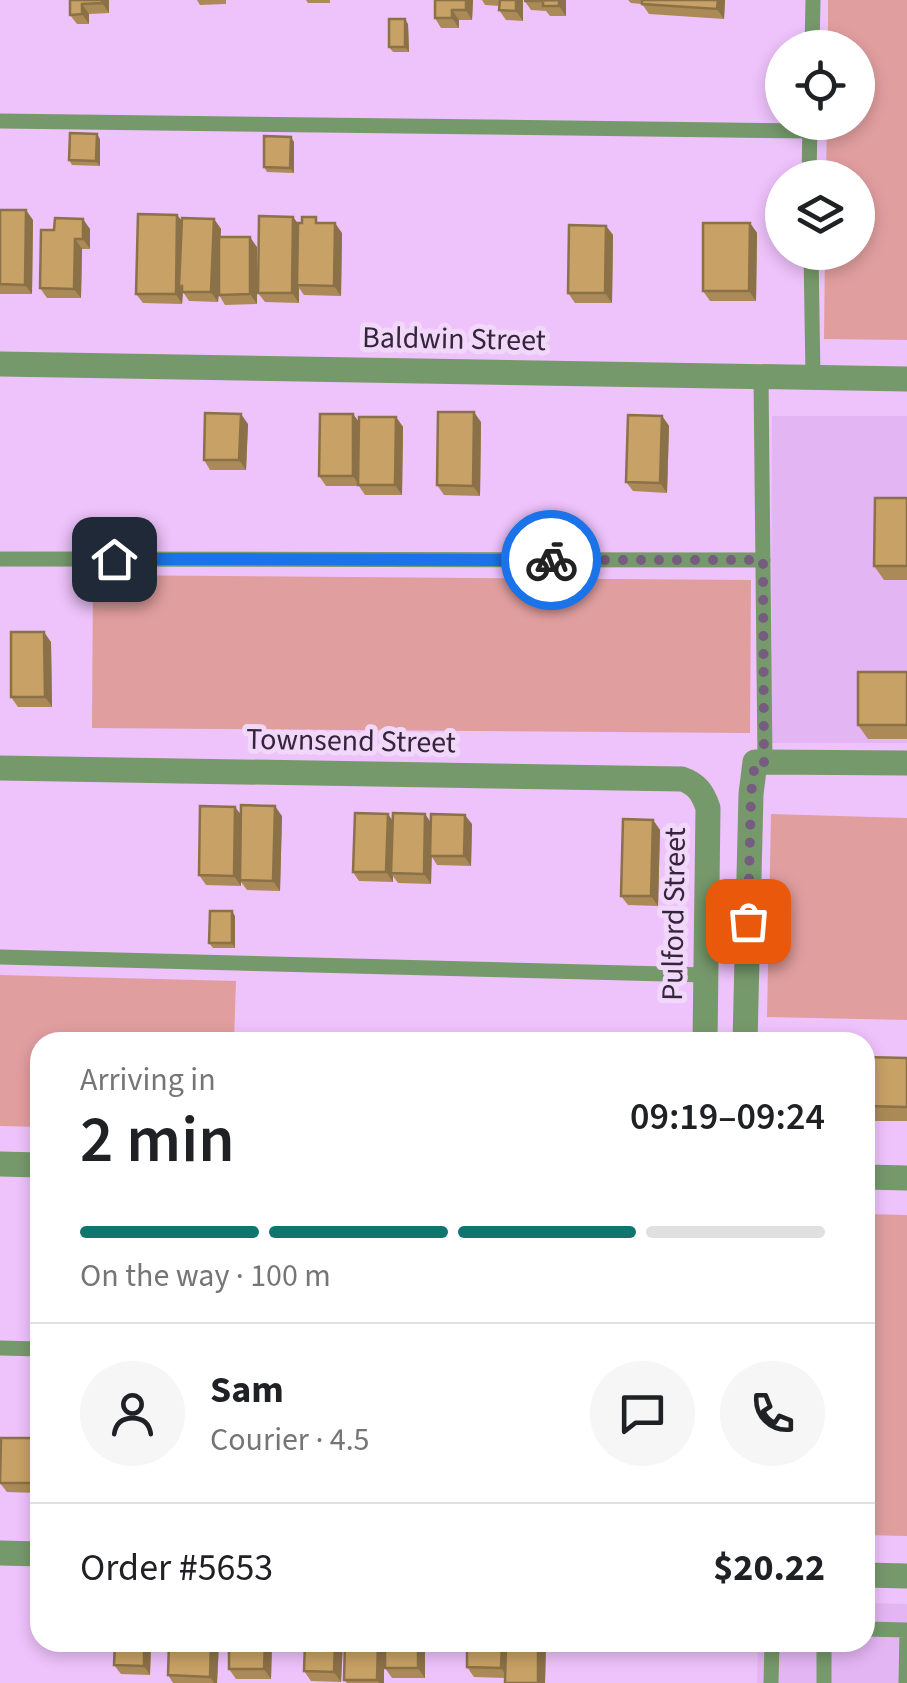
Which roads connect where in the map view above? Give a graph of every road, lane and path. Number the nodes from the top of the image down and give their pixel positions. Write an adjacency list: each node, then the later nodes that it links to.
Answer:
1 (813, 0): 2 (lane)
2 (812, 30)
3 (0, 121): 4 (lane)
4 (765, 127)
5 (811, 270): 8 (lane)
6 (0, 364): 7 (street, Baldwin Street)
7 (760, 376): 8 (street, Baldwin Street); 11 (lane)
8 (814, 377): 9 (street, Baldwin Street)
9 (907, 379)
10 (0, 559): 11 (lane)
11 (763, 560): 12 (lane)
12 (760, 762): 13 (street); 19 (street)
13 (907, 763)
14 (0, 768): 15 (street, Townsend Street)
15 (699, 789): 17 (street, Pulford Street)
16 (0, 957): 17 (lane)
17 (706, 975): 18 (street, Pulford Street)
18 (705, 1032)
19 (745, 1032)
20 (0, 1164): 21 (street)
21 (30, 1165)
22 (875, 1177): 23 (street)
23 (907, 1178)
24 (0, 1348): 25 (lane)
25 (30, 1349)
26 (0, 1553): 27 (street)
27 (30, 1554)
28 (875, 1575): 29 (street)
29 (907, 1576)
30 (875, 1629): 35 (lane)
31 (772, 1652): 33 (lane)
32 (824, 1652): 34 (lane)
33 (771, 1683)
34 (824, 1683)
35 (906, 1683)

